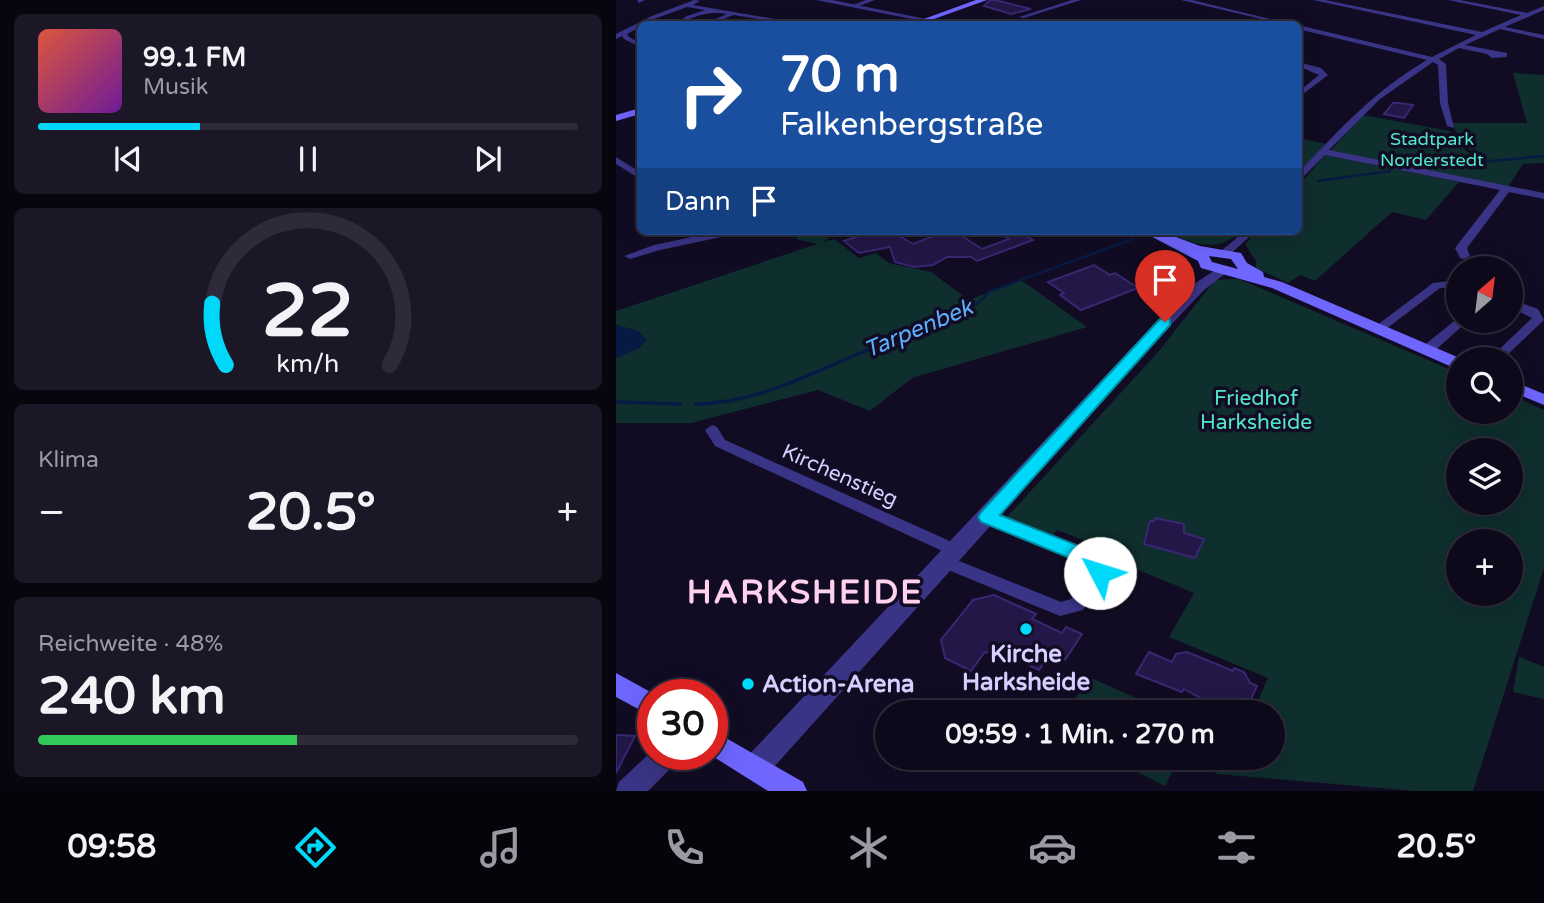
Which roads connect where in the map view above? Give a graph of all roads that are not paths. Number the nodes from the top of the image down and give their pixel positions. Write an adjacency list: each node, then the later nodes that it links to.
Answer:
1 (698, 0): 9 (street)
2 (820, 0): 10 (street)
3 (872, 0): 10 (street)
4 (983, 0): 17 (main road)
5 (1078, 0): 16 (street)
6 (1184, 0): 24 (street)
7 (1316, 0): 29 (street)
8 (1451, 0): 14 (street)
9 (690, 6): 12 (street); 18 (street)
10 (854, 6): 17 (street)
11 (1542, 10): 14 (street)
12 (712, 11): 13 (street); 19 (street)
13 (735, 13): 15 (street); 20 (street)
14 (1529, 15): 27 (street)
15 (759, 16): 21 (street); 22 (street)
16 (1022, 17)
17 (927, 20): 23 (main road)
18 (648, 21)
19 (683, 21)
20 (715, 21)
21 (742, 21)
22 (785, 21)
23 (924, 21)
24 (1275, 21)
25 (637, 28): 28 (street)
26 (1302, 28): 35 (street)
27 (1502, 28): 29 (street); 30 (street)
28 (625, 35): 31 (street); 32 (street)
29 (1485, 36): 33 (street)
30 (1544, 36)
31 (616, 37)
32 (637, 44)
33 (1462, 47): 34 (street); 35 (street)
34 (1490, 53)
35 (1435, 60): 40 (street); 41 (street)
36 (1302, 65): 37 (street)
37 (1302, 93)
38 (637, 112): 39 (main road)
39 (616, 118)
40 (1451, 126)
41 (1324, 152): 44 (street); 45 (street)
42 (616, 160): 43 (street)
43 (637, 174)
44 (1302, 175)
45 (1506, 189): 46 (street); 51 (street)
46 (1544, 196)
47 (716, 235): 50 (street)
48 (1157, 235): 52 (main road)
49 (1247, 235): 52 (street)
50 (630, 256)
51 (1464, 256)
52 (1220, 265): 55 (main road); 65 (street)
53 (1446, 285): 55 (street)
54 (1523, 308): 57 (street)
55 (1378, 329): 60 (main road)
56 (1447, 333): 60 (street)
57 (1523, 333)
58 (1523, 333): 59 (street)
59 (1508, 347)
60 (1427, 350): 61 (main road)
61 (1446, 358)
62 (1523, 391): 63 (main road)
63 (1544, 400)
64 (712, 430): 66 (street, Kirchenstieg)
65 (987, 517): 66 (street); 66 (street, Kirchenstieg)
66 (952, 556): 70 (street)
67 (616, 684): 68 (main road)
68 (637, 696)
69 (728, 752): 70 (main road)
70 (755, 768): 73 (main road)
71 (651, 770): 72 (street)
72 (629, 791)
73 (793, 791)

